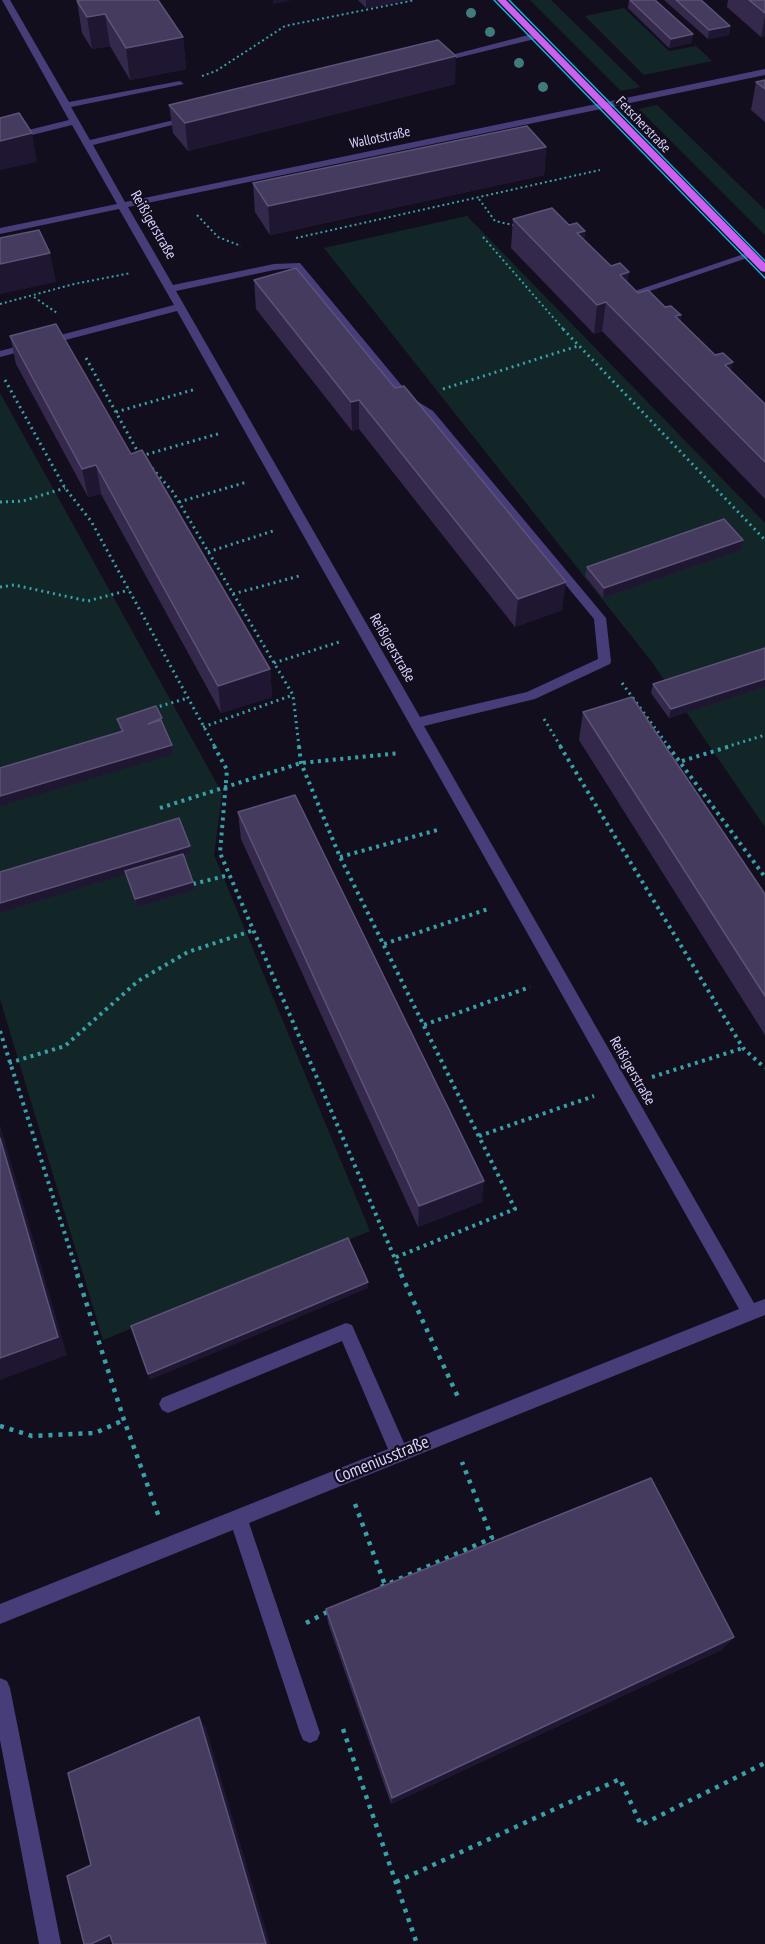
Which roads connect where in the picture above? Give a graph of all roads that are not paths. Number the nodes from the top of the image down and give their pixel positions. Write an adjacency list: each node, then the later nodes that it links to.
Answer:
1 (6, 0): 8 (street, Reißigerstraße)
2 (501, 0): 3 (main road, Fetscherstraße)
3 (536, 36): 4 (street); 7 (main road, Fetscherstraße)
4 (425, 63)
5 (765, 72): 7 (street, Wallotstraße)
6 (180, 84): 8 (street)
7 (605, 105): 13 (street, Wallotstraße); 15 (main road, Fetscherstraße)
8 (64, 106): 10 (street, Reißigerstraße)
9 (203, 116): 12 (street)
10 (73, 122): 11 (street); 12 (street, Reißigerstraße)
11 (0, 140)
12 (87, 144): 13 (street, Reißigerstraße)
13 (123, 206): 14 (street, Wallotstraße); 17 (street, Reißigerstraße)
14 (0, 231)
15 (751, 255): 16 (main road, Fetscherstraße); 19 (street)
16 (765, 269)
17 (170, 289): 18 (street, Reißigerstraße); 21 (street)
18 (180, 307): 20 (street); 21 (street, Reißigerstraße)
19 (650, 309)
20 (0, 354)
21 (416, 723): 22 (street, Reißigerstraße)
22 (757, 1310): 24 (street, Comeniusstraße)
23 (168, 1404): 24 (street)
24 (399, 1454): 25 (street, Comeniusstraße)
25 (238, 1518): 26 (street, Comeniusstraße); 28 (street)
26 (0, 1614)
27 (0, 1689): 29 (street)
28 (310, 1733)
29 (50, 1944)

